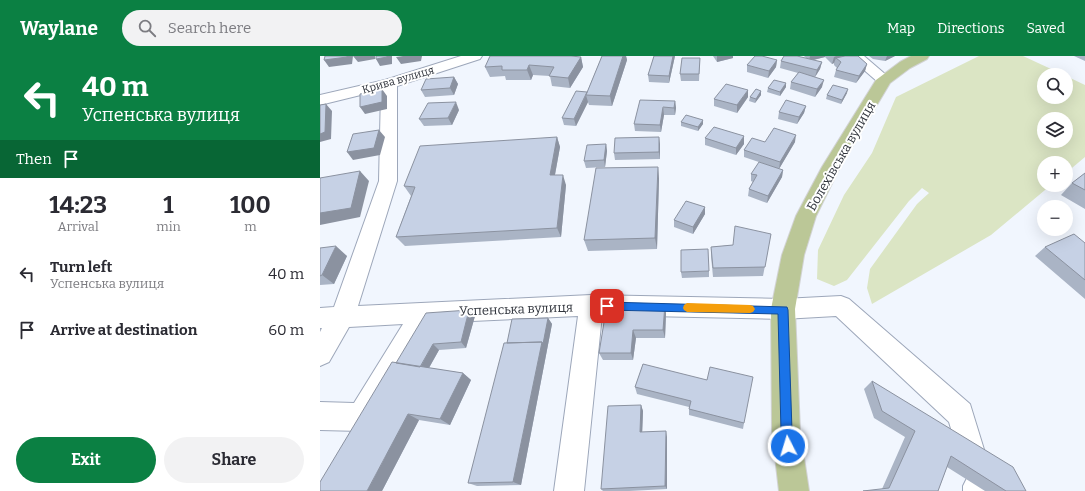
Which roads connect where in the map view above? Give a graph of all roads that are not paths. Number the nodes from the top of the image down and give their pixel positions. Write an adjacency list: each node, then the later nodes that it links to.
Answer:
1 (475, 56): 5 (street, Крива вулиця)
2 (855, 56): 4 (street)
3 (922, 56): 4 (main road, Болехівська вулиця)
4 (884, 80): 8 (main road, Болехівська вулиця)
5 (389, 84): 6 (street, Крива вулиця); 10 (street)
6 (320, 100)
7 (591, 305): 8 (street, Успенська вулиця); 9 (street, Успенська вулиця); 14 (street)
8 (783, 310): 13 (street, Успенська вулиця); 15 (main road, Болехівська вулиця)
9 (423, 312): 10 (street, Успенська вулиця); 12 (street)
10 (332, 317): 11 (street)
11 (320, 354)
12 (320, 416)
13 (972, 456)
14 (568, 491)
15 (794, 491)

